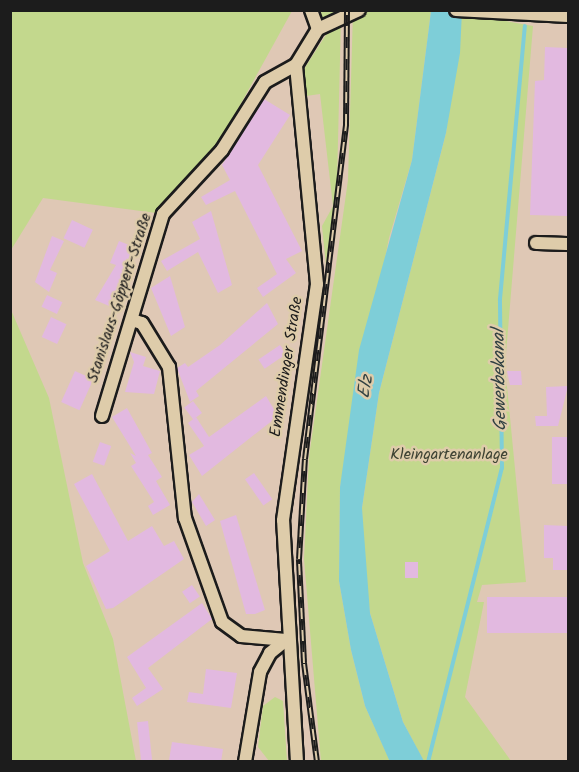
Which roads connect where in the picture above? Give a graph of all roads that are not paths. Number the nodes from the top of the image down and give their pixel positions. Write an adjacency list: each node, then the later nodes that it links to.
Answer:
1 (311, 10): 6 (street)
2 (359, 10): 6 (street)
3 (456, 10): 4 (street)
4 (500, 11): 5 (street)
5 (568, 16)
6 (318, 29): 7 (street)
7 (296, 65): 10 (street, Stanislaus-Göppert-Straße); 12 (street, Emmendinger Straße)
8 (536, 243): 9 (street)
9 (568, 244)
10 (132, 320): 11 (street, Stanislaus-Göppert-Straße); 12 (street)
11 (102, 416)
12 (286, 640): 13 (street); 14 (street, Emmendinger Straße)
13 (246, 762)
14 (297, 762)

